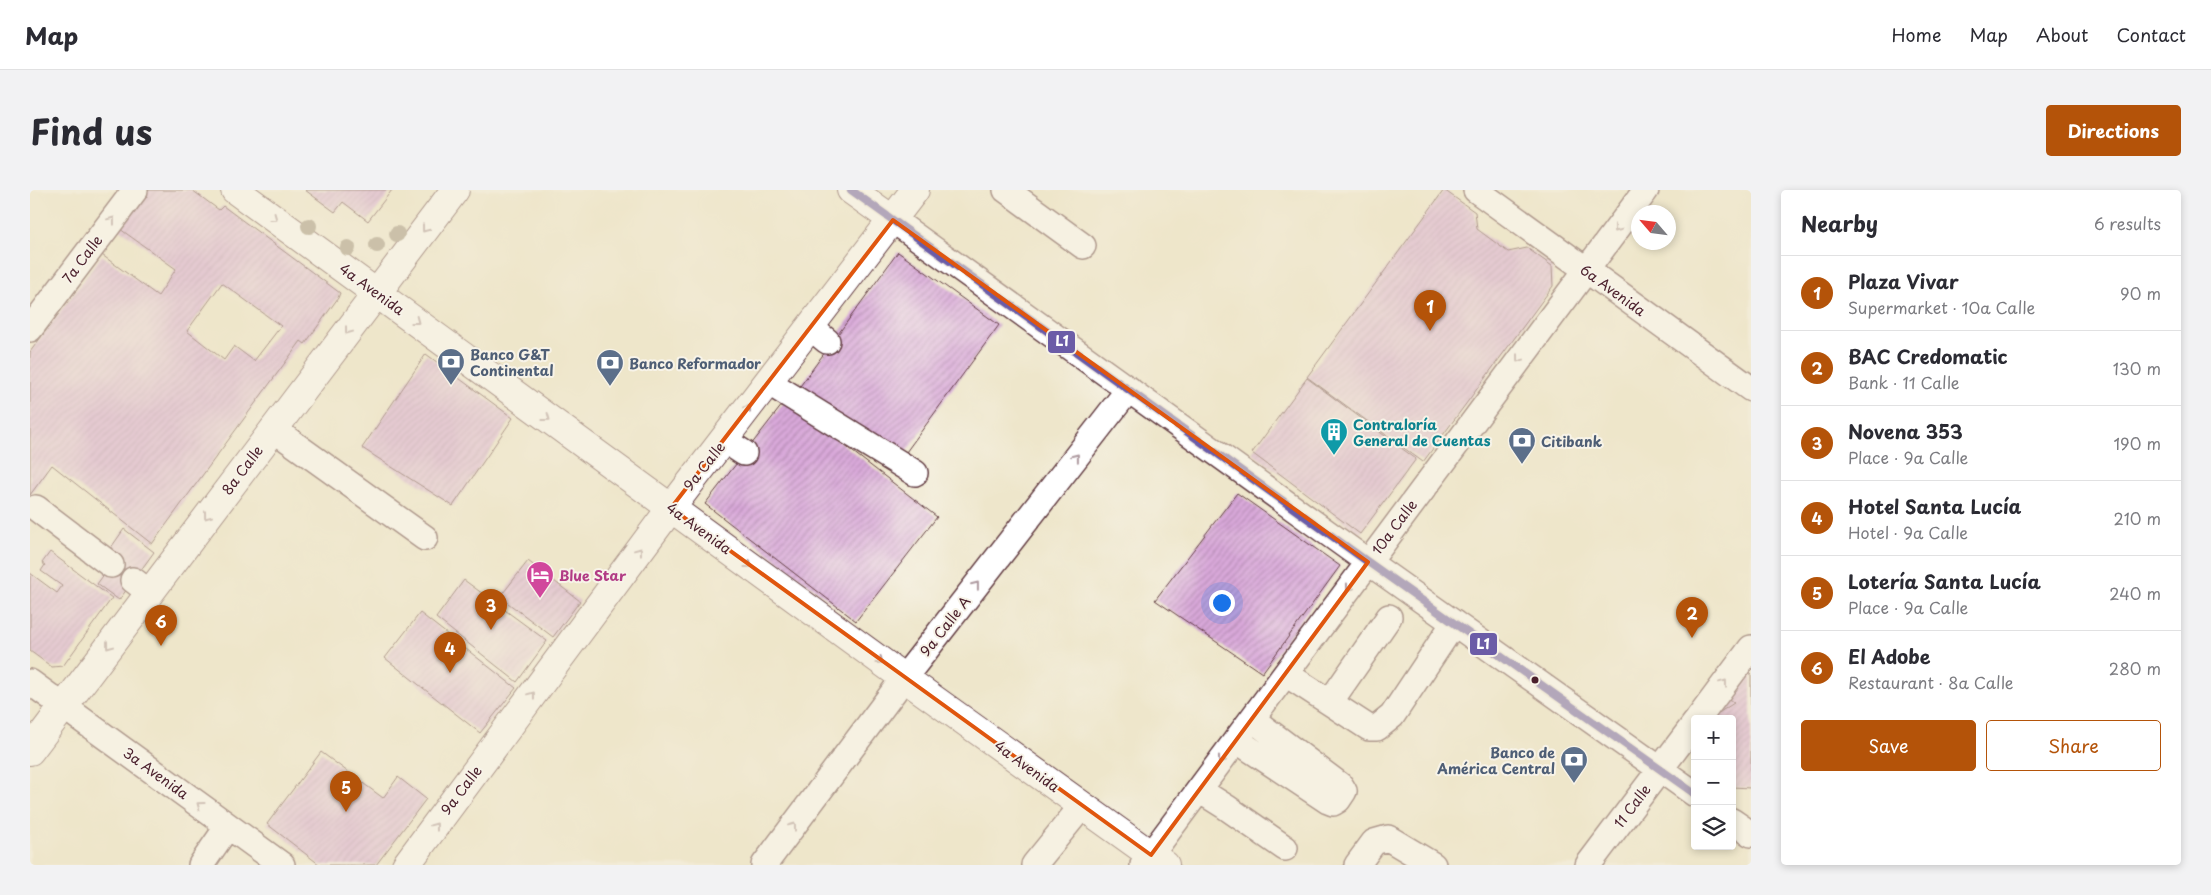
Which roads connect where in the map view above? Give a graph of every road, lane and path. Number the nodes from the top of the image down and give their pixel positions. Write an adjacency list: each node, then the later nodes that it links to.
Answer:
1 (135, 190): 13 (street, 7a Calle, one-way to 1)
2 (234, 190): 12 (main road, 4a Avenida, one-way to 12)
3 (455, 190): 12 (main road, 8a Calle, one-way to 12)
4 (850, 190): 9 (main road)
5 (915, 190): 9 (main road, 9a Calle)
6 (1006, 190): 10 (street)
7 (1476, 190): 11 (street, 6a Avenida)
8 (1646, 190): 11 (street, 10a Calle, one-way to 11)
9 (893, 220): 14 (main road, 9a Calle); 15 (street)
10 (1083, 246)
11 (1585, 270): 16 (street, 6a Avenida); 22 (street, 10a Calle, one-way to 22)
12 (377, 292): 17 (main road, 8a Calle, one-way to 17); 20 (main road, 4a Avenida, one-way to 20)
13 (30, 329)
14 (768, 382): 18 (street); 20 (main road, 9a Calle, one-way to 14)
15 (1129, 389): 22 (street); 28 (street, 9a Calle A, one-way to 15)
16 (1751, 389)
17 (273, 430): 21 (street); 31 (main road, 8a Calle, one-way to 31)
18 (915, 473)
19 (36, 508): 23 (street)
20 (671, 508): 28 (main road, 4a Avenida, one-way to 28); 49 (main road, 9a Calle, one-way to 20)
21 (425, 538)
22 (1368, 562): 25 (street); 27 (street, 10a Calle, one-way to 27)
23 (111, 565)
24 (1389, 617): 30 (street)
25 (1454, 623): 30 (street); 37 (street)
26 (1751, 648): 32 (street, one-way to 26)
27 (1286, 674): 30 (street); 33 (street, 10a Calle)
28 (904, 678): 40 (main road, 4a Avenida); 50 (street, 9a Calle A, one-way to 28)
29 (30, 682): 31 (street, 3a Avenida)
30 (1330, 702)
31 (64, 706): 36 (main road, 8a Calle); 42 (street, 3a Avenida, one-way to 31)
32 (1701, 715)
33 (1252, 719): 35 (street, 10a Calle); 35 (street)
34 (1691, 727): 37 (street, 11 Calle)
35 (1236, 740): 38 (street, 10a Calle, one-way to 38)
36 (30, 751)
37 (1660, 769): 39 (street); 54 (street, 11 Calle)
38 (1199, 790): 44 (street); 46 (street, 10a Calle)
39 (1691, 791)
40 (1082, 806): 46 (main road, 4a Avenida); 51 (street)
41 (1736, 823): 43 (street)
42 (228, 826): 45 (street, 3a Avenida); 47 (street)
43 (1751, 834)
44 (1285, 848)
45 (256, 858): 48 (street, 3a Avenida)
46 (1153, 862)
47 (201, 865)
48 (282, 865)
49 (406, 865)
50 (764, 865)
51 (1034, 865)
52 (1357, 865): 53 (street)
53 (1433, 865)
54 (1588, 865)

